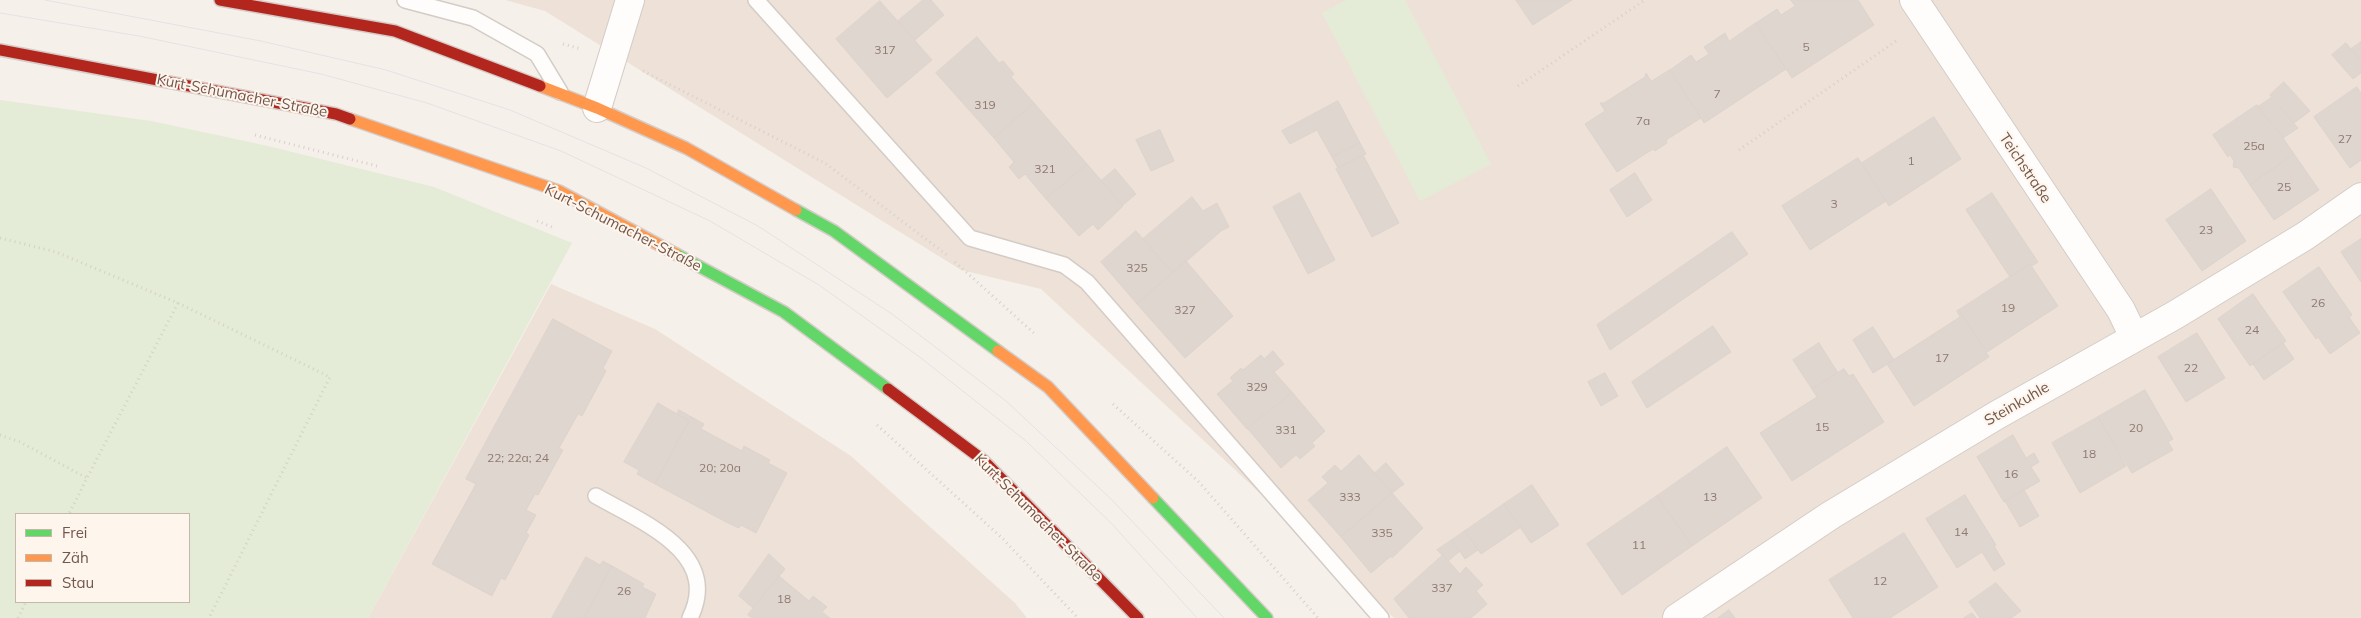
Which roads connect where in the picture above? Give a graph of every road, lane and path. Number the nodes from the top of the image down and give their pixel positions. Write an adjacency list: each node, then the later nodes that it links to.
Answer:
1 (220, 0): 9 (main road)
2 (405, 0): 9 (lane)
3 (630, 0): 10 (street)
4 (756, 0): 32 (lane)
5 (1645, 0): 8 (path)
6 (1921, 10): 12 (path); 19 (street, Teichstraße)
7 (0, 50): 30 (main road, Kurt-Schumacher-Straße)
8 (1518, 86)
9 (562, 95): 10 (main road)
10 (597, 108): 31 (main road)
11 (249, 133): 13 (path)
12 (1740, 150)
13 (382, 167)
14 (2361, 197): 19 (street, Steinkuhle)
15 (533, 219): 16 (path)
16 (560, 231)
17 (0, 238): 18 (path)
18 (178, 303): 22 (path); 27 (path)
19 (2134, 337): 33 (street, Steinkuhle)
20 (871, 420): 29 (path)
21 (0, 435): 22 (path)
22 (86, 478): 24 (path)
23 (596, 496): 28 (lane)
24 (69, 513)
25 (26, 603): 26 (path)
26 (18, 618)
27 (209, 618)
28 (690, 618)
29 (1078, 618)
30 (1138, 618)
31 (1267, 618)
32 (1381, 618)
33 (1677, 618)

